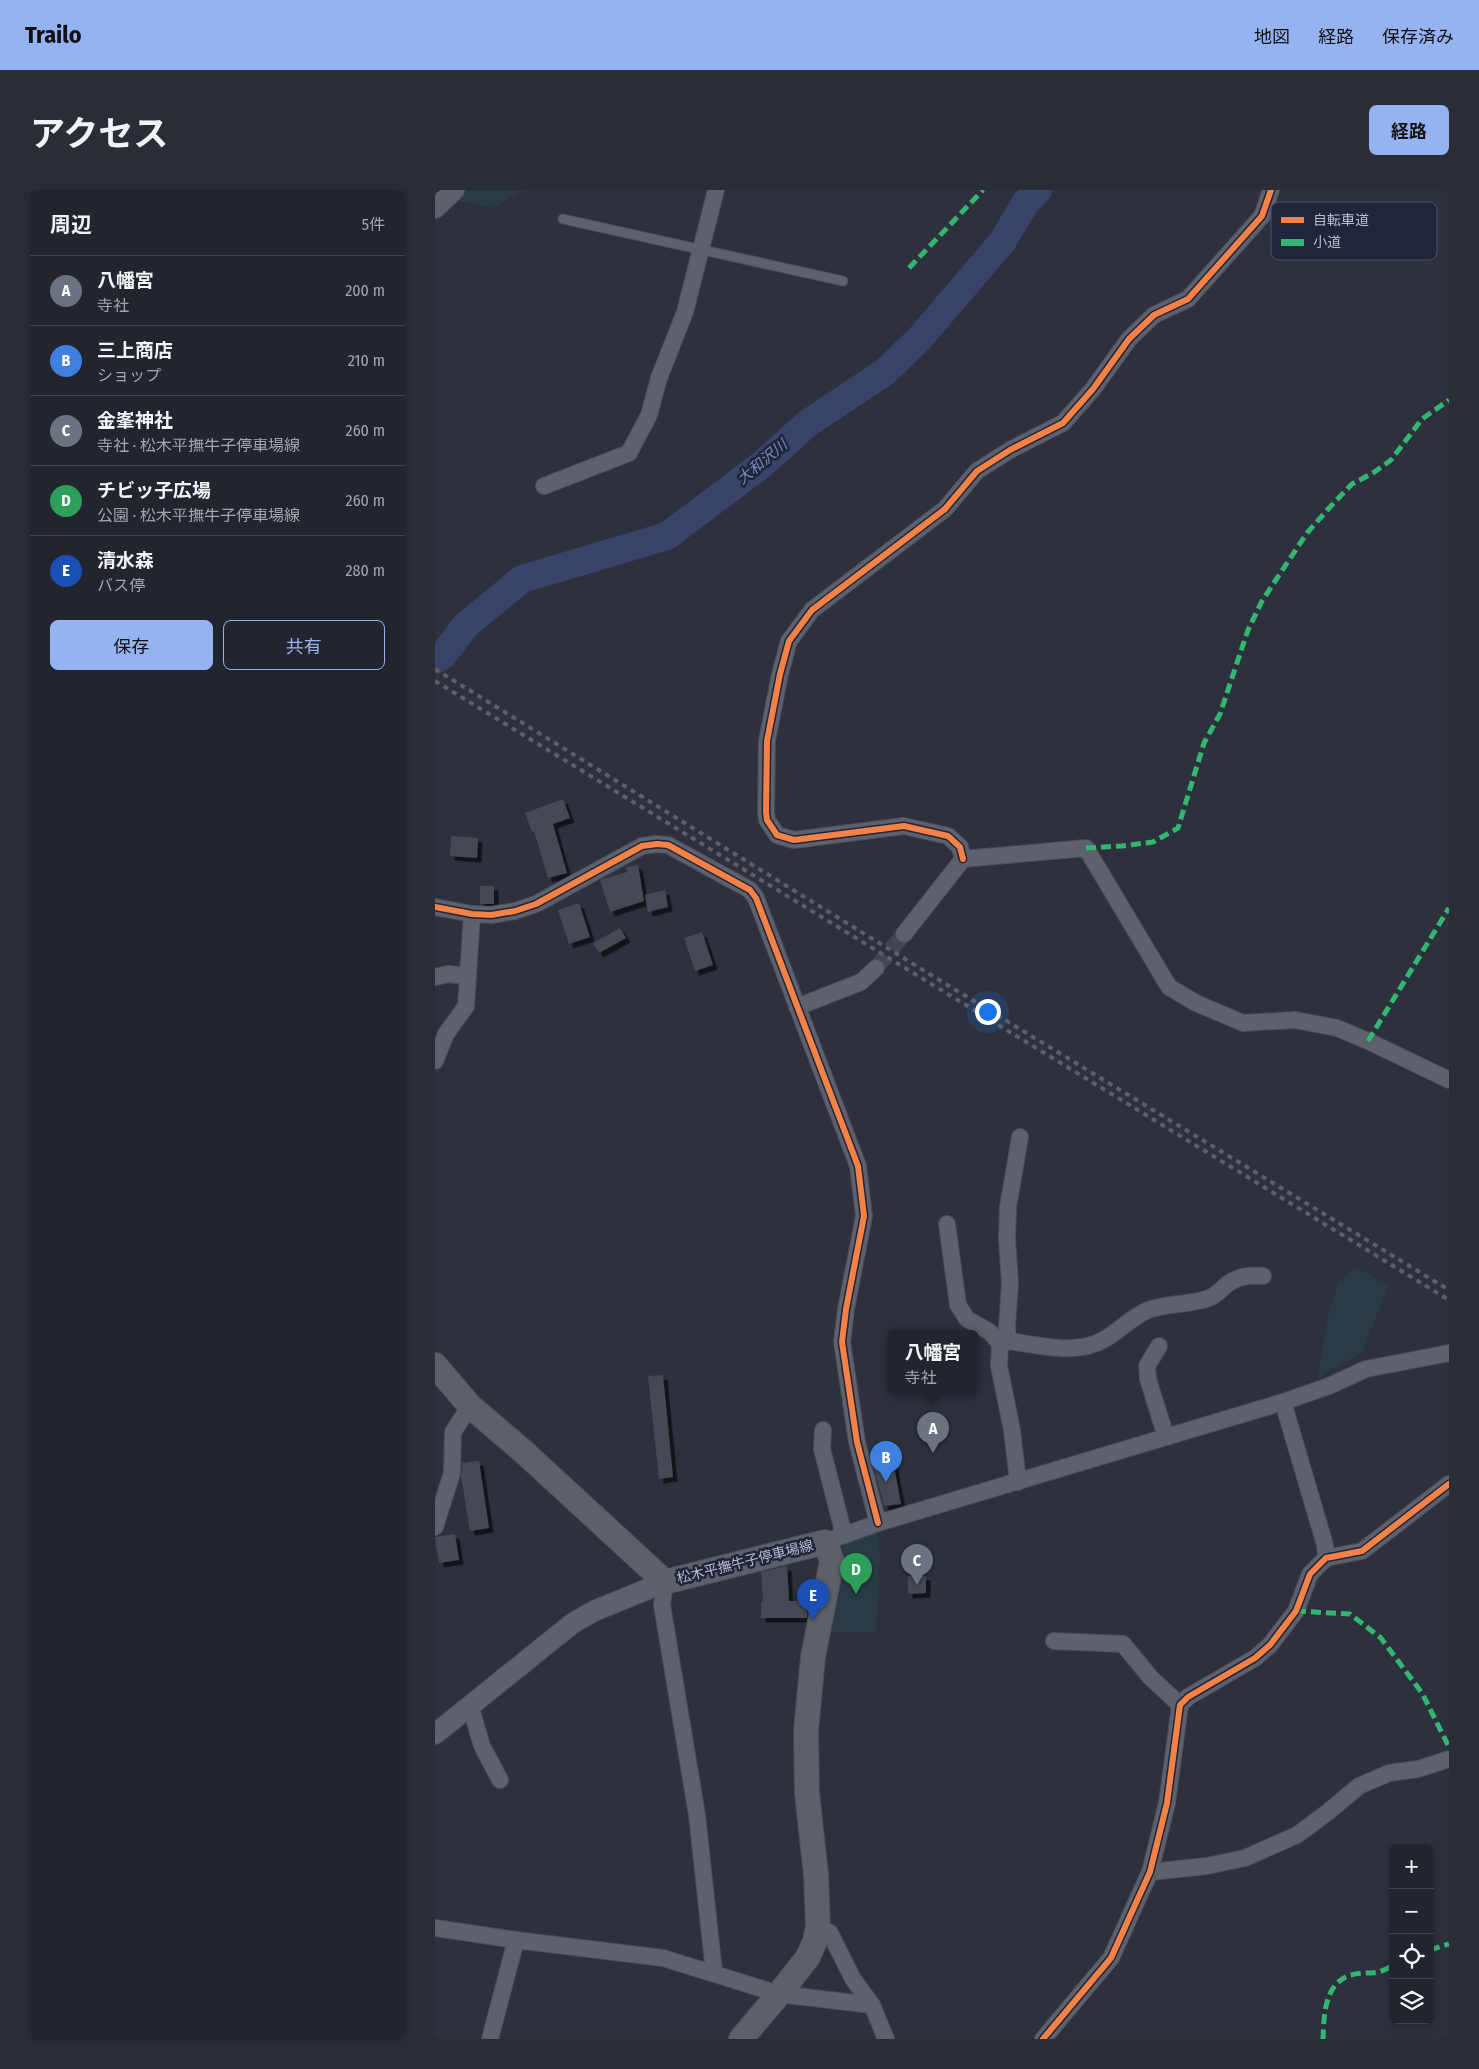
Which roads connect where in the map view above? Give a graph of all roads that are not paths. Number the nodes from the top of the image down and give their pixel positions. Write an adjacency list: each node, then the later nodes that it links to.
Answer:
1 (454, 190): 4 (street)
2 (716, 190): 6 (street)
3 (1271, 190): 9 (street)
4 (435, 208)
5 (563, 219): 6 (lane)
6 (700, 251): 7 (lane); 8 (street)
7 (843, 281)
8 (544, 486)
9 (963, 859): 12 (street); 18 (street)
10 (435, 907): 11 (street)
11 (472, 914): 14 (street); 16 (street)
12 (904, 934)
13 (876, 968): 16 (street)
14 (467, 976): 15 (street); 17 (street)
15 (435, 977)
16 (797, 1008): 32 (street)
17 (435, 1061)
18 (1449, 1080)
19 (1020, 1137): 22 (street)
20 (947, 1224): 22 (street)
21 (1263, 1276): 22 (street)
22 (1004, 1342): 30 (street)
23 (1159, 1346): 29 (street)
24 (1449, 1353): 26 (street)
25 (435, 1365): 27 (main road, 松木平撫牛子停車場線)
26 (1283, 1402): 29 (street); 35 (street)
27 (470, 1406): 33 (street); 36 (main road, 松木平撫牛子停車場線)
28 (823, 1430): 34 (street)
29 (1166, 1437): 30 (street)
30 (1018, 1482): 32 (street)
31 (1449, 1484): 35 (street)
32 (878, 1523): 34 (street)
33 (435, 1527)
34 (835, 1538): 36 (main road, 松木平撫牛子停車場線); 44 (main road, 松木平撫牛子停車場線)
35 (1326, 1558): 39 (street)
36 (665, 1582): 38 (street); 47 (street)
37 (1054, 1640): 39 (street)
38 (470, 1705): 40 (street); 42 (street)
39 (1180, 1705): 43 (street)
40 (435, 1734)
41 (1449, 1759): 43 (street)
42 (500, 1780)
43 (1150, 1872): 53 (street)
44 (818, 1926): 48 (main road, 松木平撫牛子停車場線); 49 (street)
45 (435, 1928): 46 (street)
46 (516, 1940): 47 (street); 50 (street)
47 (714, 1972): 48 (street)
48 (779, 1994): 49 (street); 51 (main road, 松木平撫牛子停車場線)
49 (872, 2005): 52 (street)
50 (490, 2039)
51 (741, 2039)
52 (886, 2039)
53 (1043, 2039)

